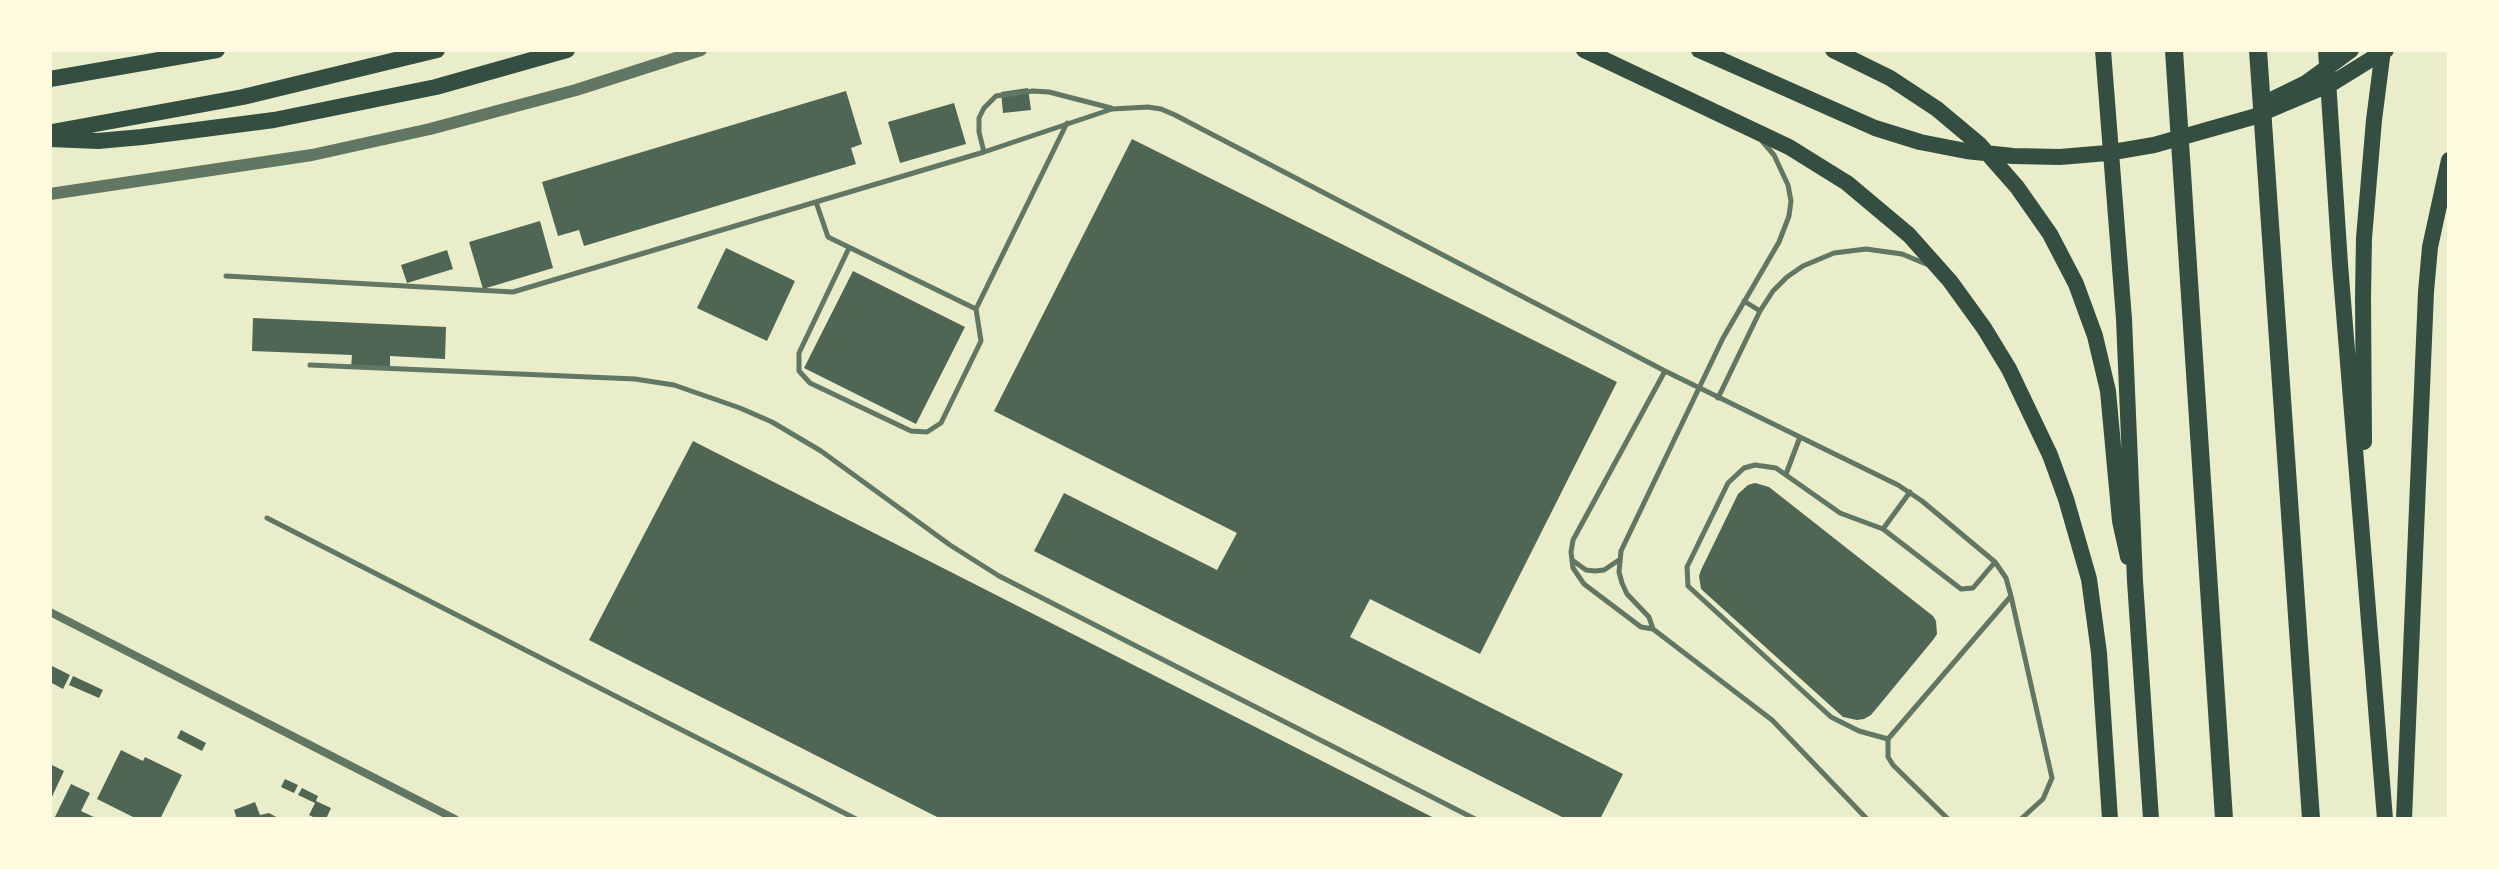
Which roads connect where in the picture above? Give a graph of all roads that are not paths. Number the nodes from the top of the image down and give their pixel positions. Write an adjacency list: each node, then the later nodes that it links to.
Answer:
1 (217, 50): 14 (highway)
2 (437, 50): 19 (highway)
3 (567, 50): 20 (highway)
4 (701, 50): 23 (street)
5 (1584, 50): 17 (highway)
6 (1699, 50): 18 (highway)
7 (1833, 50): 43 (highway)
8 (2103, 50): 43 (highway)
9 (2174, 50): 57 (highway)
10 (2258, 50): 58 (highway)
11 (2326, 50): 44 (highway)
12 (2351, 50): 18 (highway)
13 (2385, 50): 18 (highway); 44 (highway)
14 (50, 79)
15 (1112, 109): 16 (lane); 21 (lane); 32 (lane)
16 (1068, 122): 21 (lane); 29 (lane)
17 (1737, 123): 27 (highway); 28 (lane)
18 (2199, 132)
19 (50, 133)
20 (50, 139)
21 (984, 152): 24 (lane)
22 (2449, 160): 60 (highway)
23 (50, 194)
24 (816, 202): 25 (lane); 26 (lane)
25 (849, 248): 29 (lane); 29 (lane)
26 (226, 276)
27 (1950, 281): 30 (lane); 55 (highway)
28 (1744, 301): 30 (lane); 33 (lane)
29 (976, 309)
30 (1760, 311): 34 (lane)
31 (310, 365): 51 (lane)
32 (1665, 371): 33 (lane); 40 (lane)
33 (1699, 388): 34 (lane); 41 (lane)
34 (1718, 398): 35 (lane)
35 (1800, 437): 36 (lane); 37 (lane)
36 (1786, 474): 39 (lane); 48 (lane)
37 (1910, 492): 39 (lane); 42 (lane)
38 (267, 518): 50 (lane)
39 (1883, 529): 42 (lane)
40 (1571, 560): 41 (lane); 47 (lane)
41 (1619, 560): 47 (lane)
42 (1995, 562): 45 (lane)
43 (2135, 581): 56 (highway)
44 (2366, 583): 59 (highway)
45 (2011, 596): 48 (lane); 54 (lane)
46 (50, 612): 49 (street)
47 (1653, 629): 52 (lane)
48 (1888, 739): 53 (lane)
49 (455, 819)
50 (856, 819)
51 (1475, 819)
52 (1867, 819)
53 (1948, 819)
54 (2021, 819)
55 (2110, 819)
56 (2151, 819)
57 (2224, 819)
58 (2311, 819)
59 (2385, 819)
60 (2404, 819)

